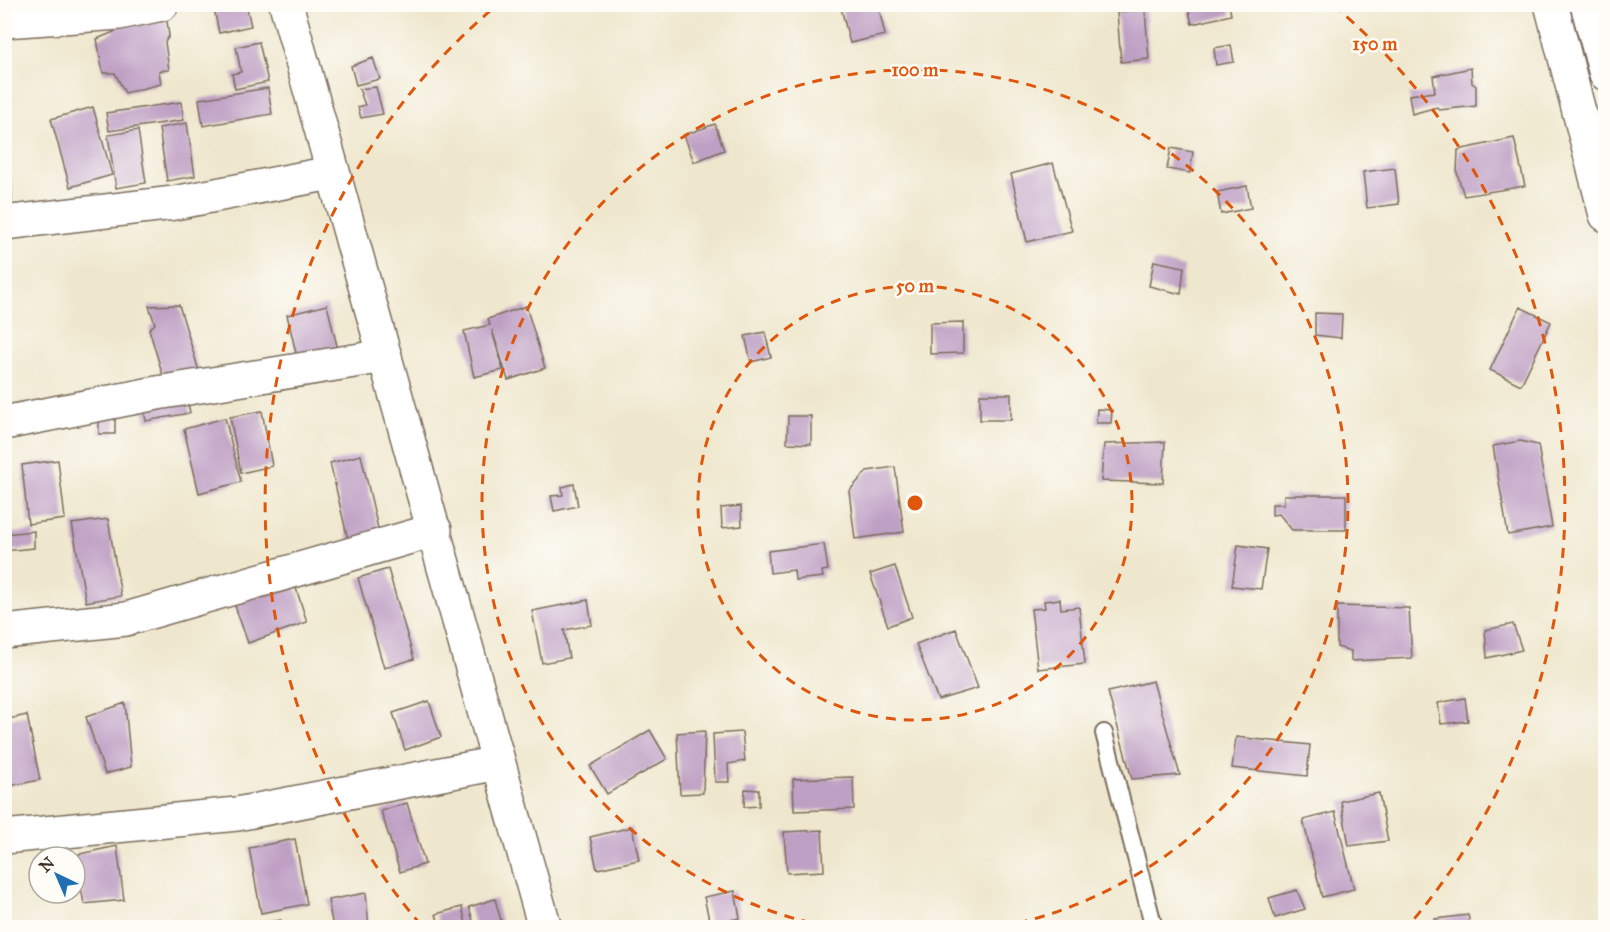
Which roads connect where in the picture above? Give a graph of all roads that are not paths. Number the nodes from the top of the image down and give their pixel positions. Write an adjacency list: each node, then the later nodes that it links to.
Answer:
1 (162, 4): 5 (main road)
2 (286, 4): 7 (main road)
3 (1551, 4): 8 (main road)
4 (1594, 11): 6 (main road)
5 (4, 21)
6 (1605, 74)
7 (331, 173): 9 (main road); 10 (main road)
8 (1605, 215)
9 (4, 223)
10 (385, 356): 11 (main road); 12 (main road)
11 (4, 423)
12 (435, 531): 13 (main road); 15 (main road)
13 (4, 632)
14 (1104, 733): 18 (lane)
15 (498, 762): 16 (main road); 17 (main road)
16 (4, 837)
17 (545, 927)
18 (1154, 927)

